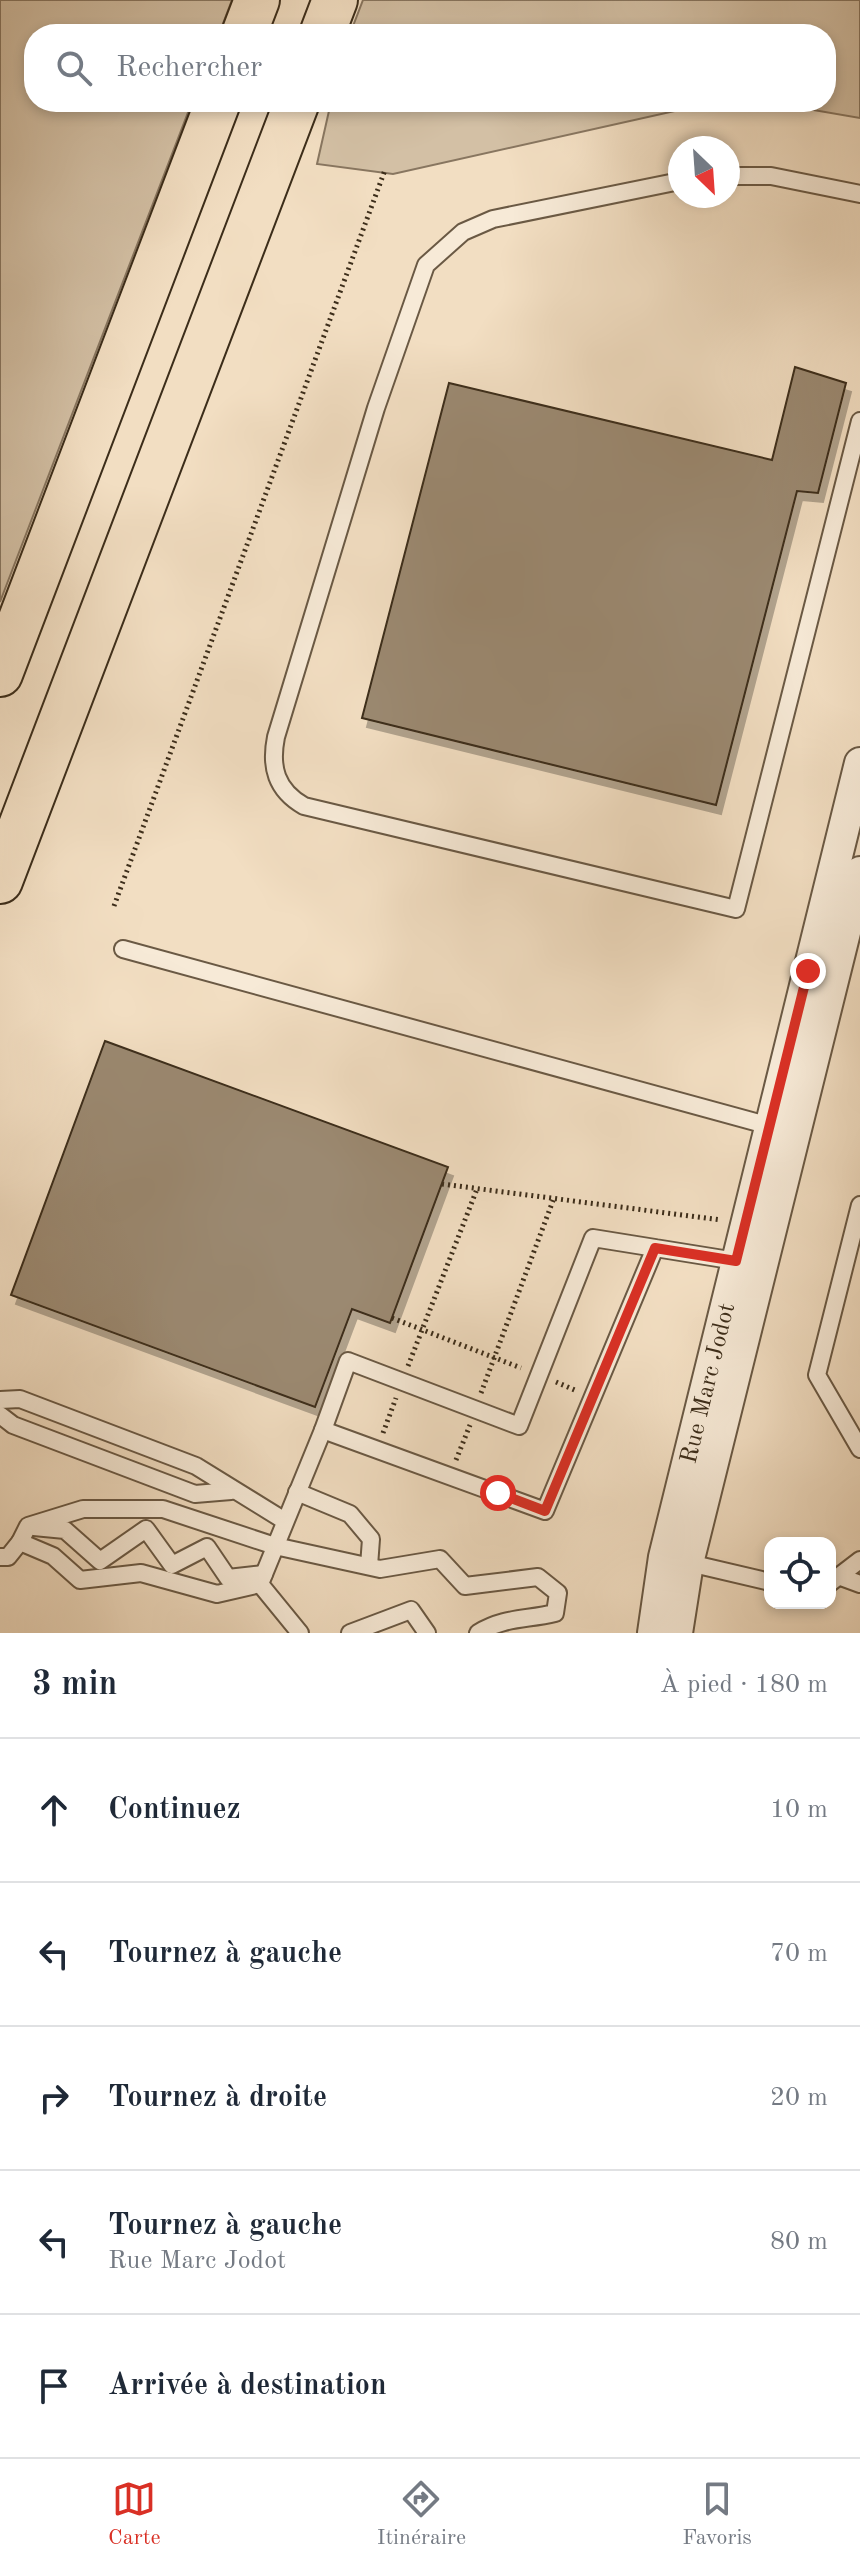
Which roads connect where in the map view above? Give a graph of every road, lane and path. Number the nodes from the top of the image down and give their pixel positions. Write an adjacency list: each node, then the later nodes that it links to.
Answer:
1 (257, 0): 3 (highway)
2 (335, 0): 4 (highway)
3 (248, 24)
4 (326, 24)
5 (214, 112): 12 (highway)
6 (293, 112): 15 (highway)
7 (385, 170): 16 (path)
8 (740, 176): 10 (lane)
9 (668, 183): 11 (lane)
10 (860, 194)
11 (860, 421)
12 (0, 674)
13 (860, 763): 17 (street, Rue Marc Jodot)
14 (860, 872): 17 (street, Rue Marc Jodot)
15 (0, 881)
16 (114, 906)
17 (841, 935): 19 (street, Rue Marc Jodot); 47 (street, Rue Marc Jodot)
18 (123, 949): 19 (lane)
19 (770, 1126): 24 (street, Rue Marc Jodot)
20 (442, 1184): 21 (path)
21 (477, 1189): 22 (path); 28 (path)
22 (554, 1198): 24 (path); 29 (path)
23 (860, 1205): 38 (lane)
24 (750, 1206): 26 (street, Rue Marc Jodot)
25 (655, 1248): 26 (lane); 30 (lane); 32 (lane)
26 (736, 1261): 47 (street, Rue Marc Jodot)
27 (392, 1318): 28 (path)
28 (423, 1330): 29 (path); 31 (path)
29 (495, 1358): 30 (path); 34 (path)
30 (539, 1375): 32 (path); 34 (lane)
31 (402, 1382): 34 (lane); 36 (lane); 37 (path)
32 (593, 1397): 39 (lane)
33 (0, 1400): 40 (lane)
34 (475, 1409): 39 (path)
35 (0, 1415): 40 (lane)
36 (323, 1430): 37 (lane); 41 (lane)
37 (377, 1449): 39 (lane)
38 (860, 1449)
39 (451, 1476)
40 (231, 1491): 42 (lane)
41 (297, 1492): 42 (lane); 49 (lane)
42 (285, 1521): 45 (lane)
43 (28, 1526): 44 (lane); 45 (lane); 50 (lane)
44 (20, 1542): 46 (lane); 50 (lane)
45 (275, 1546): 49 (lane); 50 (lane)
46 (0, 1557)
47 (676, 1560): 53 (lane); 59 (street, Rue Marc Jodot); 60 (street, Rue Marc Jodot)
48 (860, 1560): 51 (lane)
49 (369, 1566): 58 (lane)
50 (262, 1579): 55 (lane)
51 (836, 1579)
52 (836, 1580): 54 (lane)
53 (764, 1581)
54 (860, 1584)
55 (300, 1633)
56 (350, 1633): 57 (lane)
57 (427, 1633)
58 (478, 1633)
59 (653, 1633)
60 (677, 1633)

